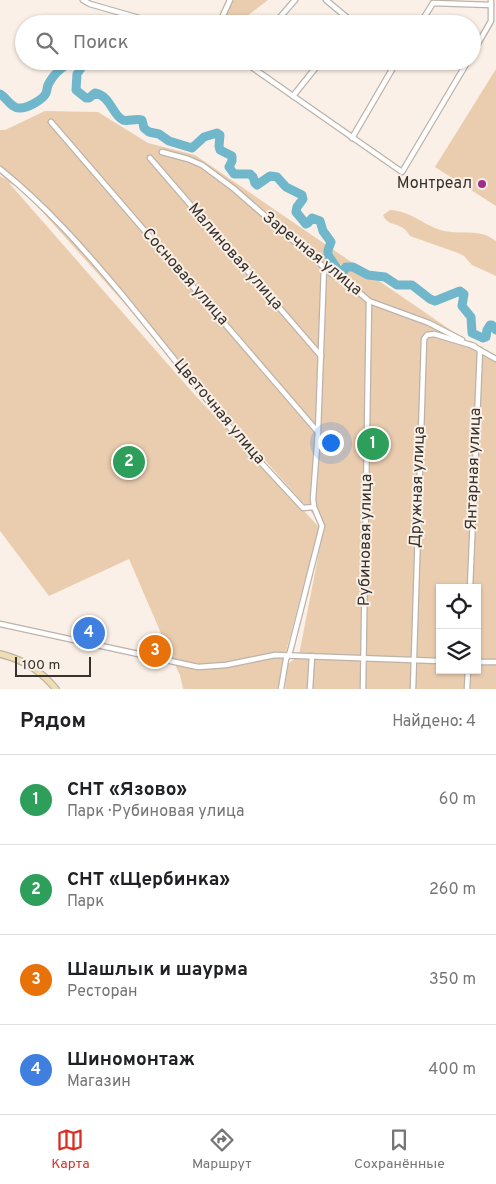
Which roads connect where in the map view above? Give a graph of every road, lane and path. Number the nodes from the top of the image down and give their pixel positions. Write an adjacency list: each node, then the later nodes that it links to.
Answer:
1 (83, 0): 6 (street)
2 (230, 0): 7 (street)
3 (295, 0): 8 (street)
4 (326, 0): 9 (street)
5 (491, 2): 10 (street); 11 (street)
6 (128, 15)
7 (223, 15)
8 (282, 15)
9 (344, 15)
10 (426, 15)
11 (481, 38)
12 (256, 70): 16 (street)
13 (314, 70): 16 (street)
14 (393, 70): 18 (street)
15 (463, 70): 18 (street)
16 (293, 96): 18 (street)
17 (51, 122): 28 (street, Сосновая улица)
18 (352, 138)
19 (162, 152): 22 (street, Заречная улица)
20 (150, 158): 26 (street, Малиновая улица)
21 (0, 169): 29 (street, Цветочная улица)
22 (324, 266): 23 (street, Заречная улица); 26 (street)
23 (369, 301): 24 (street, Заречная улица); 35 (street, Рубиновая улица)
24 (474, 346): 25 (street, Заречная улица); 36 (street, Дружная улица)
25 (480, 350): 27 (street, Заречная улица); 30 (street, Янтарная улица)
26 (321, 356): 28 (street)
27 (496, 359)
28 (318, 432): 29 (street)
29 (314, 507): 33 (street)
30 (470, 584)
31 (0, 624): 33 (street)
32 (0, 654): 41 (main road)
33 (290, 655): 34 (street); 42 (street)
34 (312, 656): 35 (street); 43 (street)
35 (364, 658): 36 (street); 44 (street, Рубиновая улица)
36 (414, 660): 37 (street); 45 (street, Дружная улица)
37 (436, 661)
38 (481, 662): 39 (street)
39 (496, 662)
40 (468, 674): 46 (street)
41 (56, 689)
42 (282, 689)
43 (310, 689)
44 (363, 689)
45 (413, 689)
46 (467, 689)

